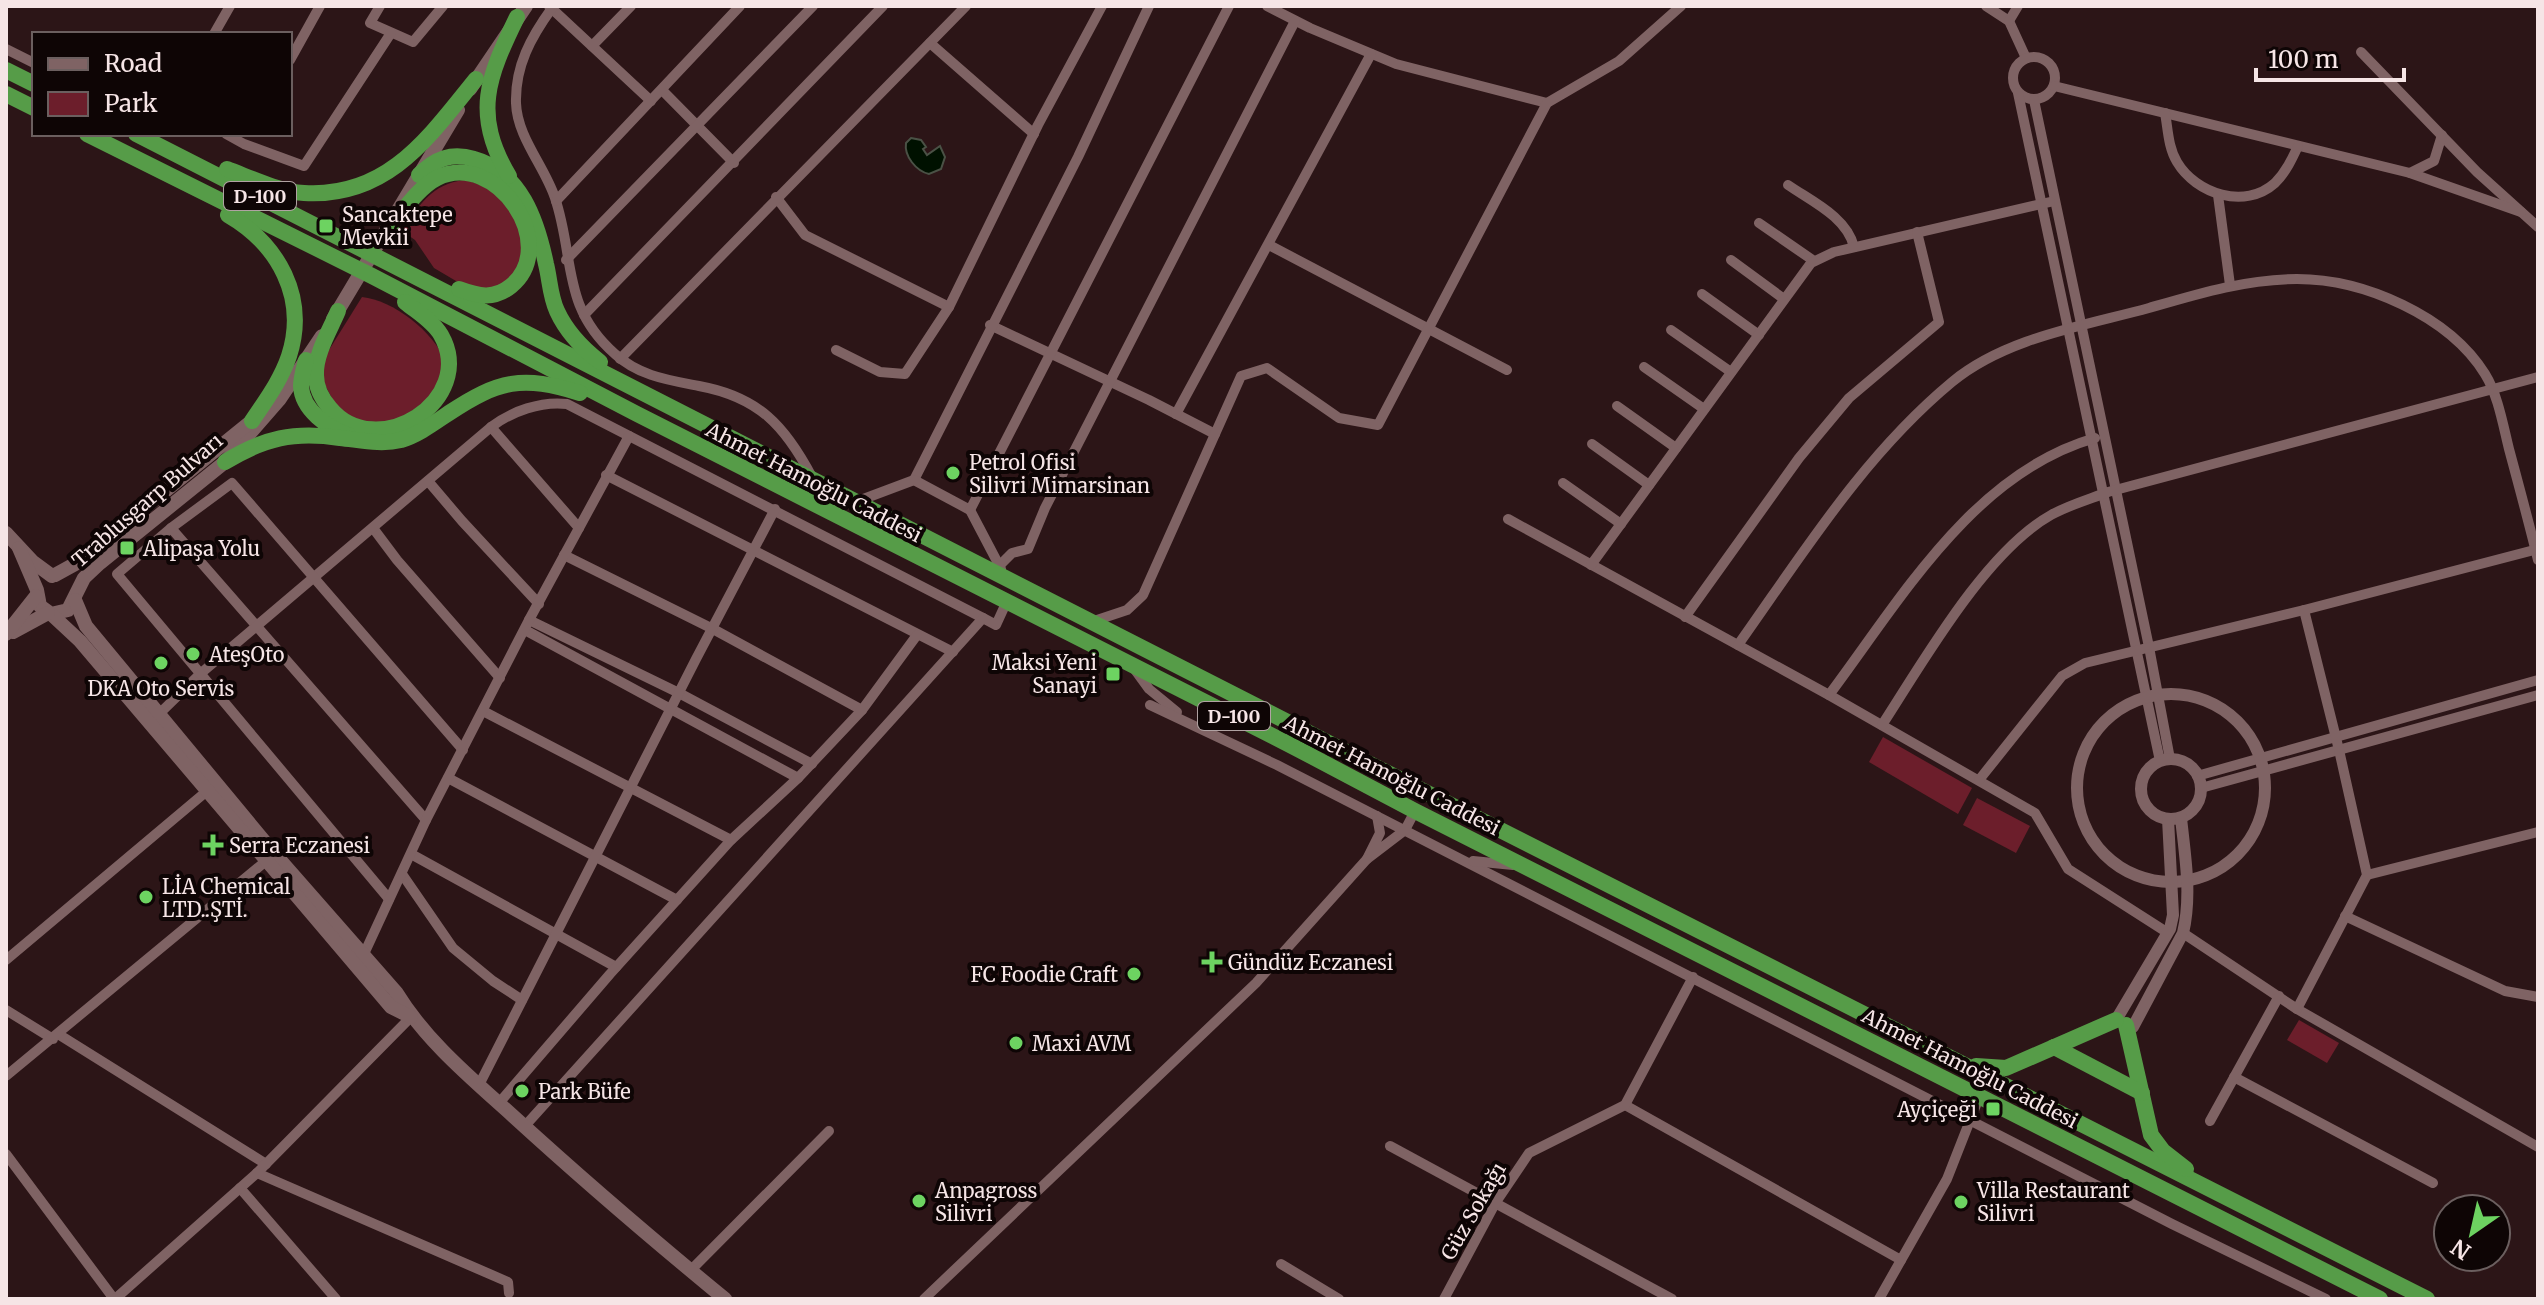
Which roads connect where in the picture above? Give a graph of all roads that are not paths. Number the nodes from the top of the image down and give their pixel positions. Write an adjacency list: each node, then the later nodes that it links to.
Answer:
1 (230, 6): 21 (street)
2 (320, 6): 28 (street)
3 (380, 6): 22 (street)
4 (443, 6): 22 (street)
5 (631, 6): 24 (street)
6 (740, 6): 35 (street)
7 (813, 6): 43 (street)
8 (883, 6): 51 (street)
9 (966, 6): 23 (street)
10 (1102, 6): 44 (street)
11 (1149, 6): 80 (street)
12 (1229, 6): 87 (street)
13 (1267, 6): 19 (street)
14 (1681, 6): 40 (street)
15 (1986, 6): 20 (street)
16 (2018, 6): 20 (street)
17 (551, 7): 24 (street); 60 (street)
18 (522, 12): 32 (main road, Trablusgarp Bulvarı); 56 (highway)
19 (1295, 21): 27 (street); 94 (street)
20 (2009, 21): 29 (street)
21 (215, 32)
22 (391, 33): 48 (street)
23 (930, 43): 44 (street); 58 (street)
24 (592, 46): 39 (street)
25 (6, 49): 30 (street)
26 (2361, 52): 45 (street)
27 (1371, 54): 40 (street); 67 (street)
28 (292, 56)
29 (2026, 58): 34 (street); 36 (street)
30 (32, 62)
31 (6, 70): 33 (highway)
32 (476, 79): 49 (highway); 54 (main road, Trablusgarp Bulvarı)
33 (32, 83)
34 (2054, 86): 38 (street); 42 (street)
35 (662, 90): 39 (street); 43 (street)
36 (2018, 93): 38 (street); 61 (street)
37 (6, 94): 41 (highway)
38 (2034, 100): 59 (street)
39 (651, 101): 60 (street)
40 (1547, 103): 83 (street)
41 (32, 107)
42 (2165, 113): 50 (street); 57 (street)
43 (697, 125): 51 (street); 70 (street)
44 (1034, 134): 77 (street)
45 (2442, 135): 53 (street); 62 (street)
46 (91, 136): 52 (highway, Ahmet Hamoğlu Caddesi / D-100)
47 (140, 136): 49 (highway, Ahmet Hamoğlu Caddesi / D-100)
48 (247, 139)
49 (160, 146): 69 (highway, Ahmet Hamoğlu Caddesi / D-100)
50 (2298, 146): 53 (street); 57 (street)
51 (734, 163): 79 (street)
52 (152, 167): 73 (highway, Ahmet Hamoğlu Caddesi / D-100); 101 (highway)
53 (2410, 173): 62 (street)
54 (419, 175): 56 (highway); 64 (main road, Trablusgarp Bulvarı)
55 (1788, 185): 68 (street)
56 (516, 187): 96 (highway)
57 (2218, 195): 74 (street)
58 (776, 197): 77 (street); 88 (street)
59 (2056, 200): 61 (street); 81 (street)
60 (556, 201): 70 (street)
61 (2043, 203): 66 (street); 82 (street)
62 (2521, 212): 65 (street)
63 (1759, 223): 72 (street)
64 (390, 226): 69 (highway); 78 (main road, Trablusgarp Bulvarı)
65 (2538, 227)
66 (1917, 232): 68 (street); 142 (street)
67 (1269, 245): 83 (street); 100 (street)
68 (1854, 247): 72 (street)
69 (384, 258): 96 (highway, Ahmet Hamoğlu Caddesi / D-100)
70 (566, 260): 79 (street)
71 (1731, 260): 76 (street)
72 (1814, 261): 76 (street)
73 (372, 276): 78 (highway); 99 (highway, Ahmet Hamoğlu Caddesi / D-100)
74 (2230, 285): 81 (street); 95 (street)
75 (1702, 294): 85 (street)
76 (1784, 299): 85 (street)
77 (949, 307): 86 (street)
78 (338, 311): 89 (main road, Trablusgarp Bulvarı)
79 (584, 315): 88 (street)
80 (990, 325): 87 (street); 113 (street)
81 (2082, 326): 82 (street); 105 (street)
82 (2070, 329): 106 (street); 150 (street)
83 (1428, 330): 91 (street); 103 (street)
84 (1671, 330): 92 (street)
85 (1759, 335): 92 (street)
86 (836, 350)
87 (1050, 354): 94 (street); 121 (street)
88 (620, 359): 112 (street)
89 (306, 360): 101 (main road, Trablusgarp Bulvarı); 107 (highway); 110 (main road, Trablusgarp Bulvarı)
90 (1644, 367): 98 (street)
91 (1507, 370)
92 (1731, 372): 98 (street)
93 (2538, 377): 95 (street)
94 (1110, 382): 100 (street); 133 (street)
95 (2491, 390): 117 (street); 130 (street)
96 (662, 402): 112 (highway, Ahmet Hamoğlu Caddesi / D-100)
97 (1617, 406): 109 (street)
98 (1704, 409): 109 (street)
99 (637, 414): 107 (highway); 138 (highway, Ahmet Hamoğlu Caddesi / D-100)
100 (1176, 414): 103 (street)
101 (252, 421): 134 (main road, Trablusgarp Bulvarı)
102 (491, 427): 104 (street); 114 (street); 126 (street)
103 (1215, 434): 144 (street)
104 (629, 436): 111 (street); 120 (street)
105 (2105, 436): 106 (street); 117 (street)
106 (2091, 439): 118 (street); 159 (street)
107 (362, 441): 110 (highway)
108 (1592, 444): 116 (street)
109 (1676, 448): 116 (street)
110 (225, 462): 137 (main road, Trablusgarp Bulvarı)
111 (606, 475): 126 (street); 129 (street)
112 (813, 479): 119 (highway, Ahmet Hamoğlu Caddesi / D-100)
113 (914, 480): 119 (street); 121 (street)
114 (428, 481): 125 (street); 139 (street)
115 (1563, 483): 123 (street)
116 (1649, 485): 123 (street)
117 (2117, 490): 118 (street); 151 (street)
118 (2104, 494): 152 (street); 167 (street)
119 (858, 501): 133 (highway, Ahmet Hamoğlu Caddesi / D-100)
120 (775, 509): 129 (street); 143 (street)
121 (970, 510): 133 (street)
122 (1508, 519): 132 (street)
123 (1621, 524): 132 (street)
124 (171, 528): 135 (street); 146 (street); 155 (street)
125 (373, 528): 135 (street); 156 (street)
126 (579, 528): 131 (street)
127 (6, 533): 128 (main road)
128 (19, 548): 134 (main road); 136 (main road)
129 (754, 551): 147 (street); 149 (street)
130 (2537, 553): 140 (street)
131 (564, 555): 139 (street); 147 (street)
132 (1591, 565): 142 (street)
133 (1002, 571): 144 (highway, Ahmet Hamoğlu Caddesi / D-100)
134 (54, 576): 136 (main road); 137 (main road)
135 (314, 578): 146 (street); 170 (street)
136 (37, 593): 141 (main road); 148 (main road)
137 (75, 597): 141 (main road); 166 (main road)
138 (1007, 601): 143 (street); 154 (highway, Ahmet Hamoğlu Caddesi / D-100)
139 (539, 604): 145 (street)
140 (2304, 610): 151 (street); 169 (street)
141 (50, 613): 148 (main road); 166 (main road)
142 (1685, 617): 150 (street)
143 (983, 618): 153 (street)
144 (1094, 621): 218 (highway, Ahmet Hamoğlu Caddesi / D-100)
145 (527, 625): 156 (street); 158 (street); 163 (street)
146 (257, 626): 155 (street); 185 (street)
147 (713, 629): 158 (street); 164 (street)
148 (6, 635)
149 (917, 635): 153 (street); 164 (street)
150 (1738, 645): 159 (street)
151 (2149, 647): 152 (street); 160 (street)
152 (2136, 650): 160 (street); 178 (street)
153 (953, 652): 228 (street)
154 (1129, 663): 168 (street); 182 (highway, Ahmet Hamoğlu Caddesi / D-100)
155 (200, 674): 166 (street); 199 (street)
156 (500, 678): 165 (street)
157 (2538, 680): 169 (street)
158 (679, 693): 163 (street); 174 (street)
159 (1829, 695): 167 (street)
160 (2152, 695): 172 (street); 173 (street); 198 (street)
161 (2538, 695): 171 (street)
162 (1150, 705): 168 (street)
163 (671, 707): 177 (street); 180 (street)
164 (862, 710): 174 (street)
165 (483, 711): 170 (street); 180 (street)
166 (154, 718): 181 (main road); 191 (main road)
167 (1882, 725): 178 (street)
168 (1214, 734): 183 (street)
169 (2336, 737): 171 (street); 172 (street)
170 (463, 750): 176 (street)
171 (2339, 750): 175 (street); 196 (street)
172 (2258, 758): 175 (street); 179 (street)
173 (2165, 760): 179 (street); 184 (street)
174 (812, 764): 177 (street)
175 (2262, 772): 179 (street); 197 (street)
176 (448, 778): 185 (street); 190 (street)
177 (798, 778): 188 (street)
178 (1979, 780): 202 (street)
179 (2199, 782): 184 (street)
180 (630, 787): 188 (street); 190 (street)
181 (207, 791): 191 (main road); 206 (street)
182 (1415, 811): 186 (street); 194 (highway, Ahmet Hamoğlu Caddesi / D-100)
183 (1377, 816): 186 (street); 192 (street)
184 (2174, 818): 197 (street); 198 (street)
185 (426, 820): 189 (street)
186 (1405, 830): 192 (street); 193 (street)
187 (2538, 832): 196 (street)
188 (731, 840): 200 (street)
189 (411, 854): 195 (street); 204 (street)
190 (596, 855): 200 (street); 204 (street)
191 (270, 857): 205 (main road); 216 (street)
192 (1367, 859): 245 (street)
193 (1467, 861): 194 (street); 208 (street)
194 (1523, 865): 223 (highway, Ahmet Hamoğlu Caddesi / D-100)
195 (402, 874): 199 (street); 211 (street)
196 (2367, 875): 201 (street)
197 (2188, 882): 198 (street); 203 (street)
198 (2172, 883): 202 (street)
199 (389, 899): 205 (street)
200 (677, 900): 207 (street)
201 (2345, 916): 210 (street); 212 (street)
202 (2168, 933): 215 (street)
203 (2183, 933): 209 (street); 215 (street)
204 (556, 934): 207 (street); 211 (street)
205 (358, 959): 214 (main road)
206 (6, 960)
207 (616, 967): 224 (street)
208 (1693, 977): 225 (street); 226 (street)
209 (2279, 996): 212 (street); 220 (street)
210 (2538, 997)
211 (522, 1000): 221 (street)
212 (2297, 1009): 231 (street)
213 (6, 1010): 216 (street)
214 (411, 1017): 221 (main road); 233 (street)
215 (2121, 1023): 217 (highway); 222 (highway)
216 (55, 1036): 219 (street); 233 (street)
217 (2054, 1047): 218 (highway); 222 (highway)
218 (1948, 1057): 236 (highway, Ahmet Hamoğlu Caddesi / D-100)
219 (6, 1076)
220 (2234, 1077): 227 (street); 234 (street)
221 (479, 1085): 224 (main road)
222 (2142, 1093): 236 (highway)
223 (1980, 1095): 226 (street); 251 (highway, Ahmet Hamoğlu Caddesi / D-100)
224 (499, 1103): 228 (main road)
225 (1625, 1105): 237 (street, Güz Sokağı); 238 (street)
226 (1971, 1119): 238 (street); 250 (street)
227 (2210, 1121)
228 (524, 1127): 240 (main road)
229 (829, 1131): 240 (street)
230 (1390, 1146): 237 (street)
231 (2538, 1147)
232 (6, 1154): 242 (street)
233 (262, 1169): 235 (street); 241 (street)
234 (2433, 1183)
235 (240, 1188): 242 (street); 243 (street)
236 (2234, 1201): 252 (highway, Ahmet Hamoğlu Caddesi / D-100)
237 (1496, 1202): 247 (street, Güz Sokağı); 248 (street)
238 (1901, 1260): 249 (street)
239 (1281, 1264): 246 (street)
240 (690, 1271): 244 (main road)
241 (509, 1293)
242 (114, 1299)
243 (336, 1299)
244 (725, 1299)
245 (924, 1299)
246 (1339, 1299)
247 (1444, 1299)
248 (1672, 1299)
249 (1879, 1299)
250 (2326, 1299)
251 (2380, 1299)
252 (2427, 1299)

